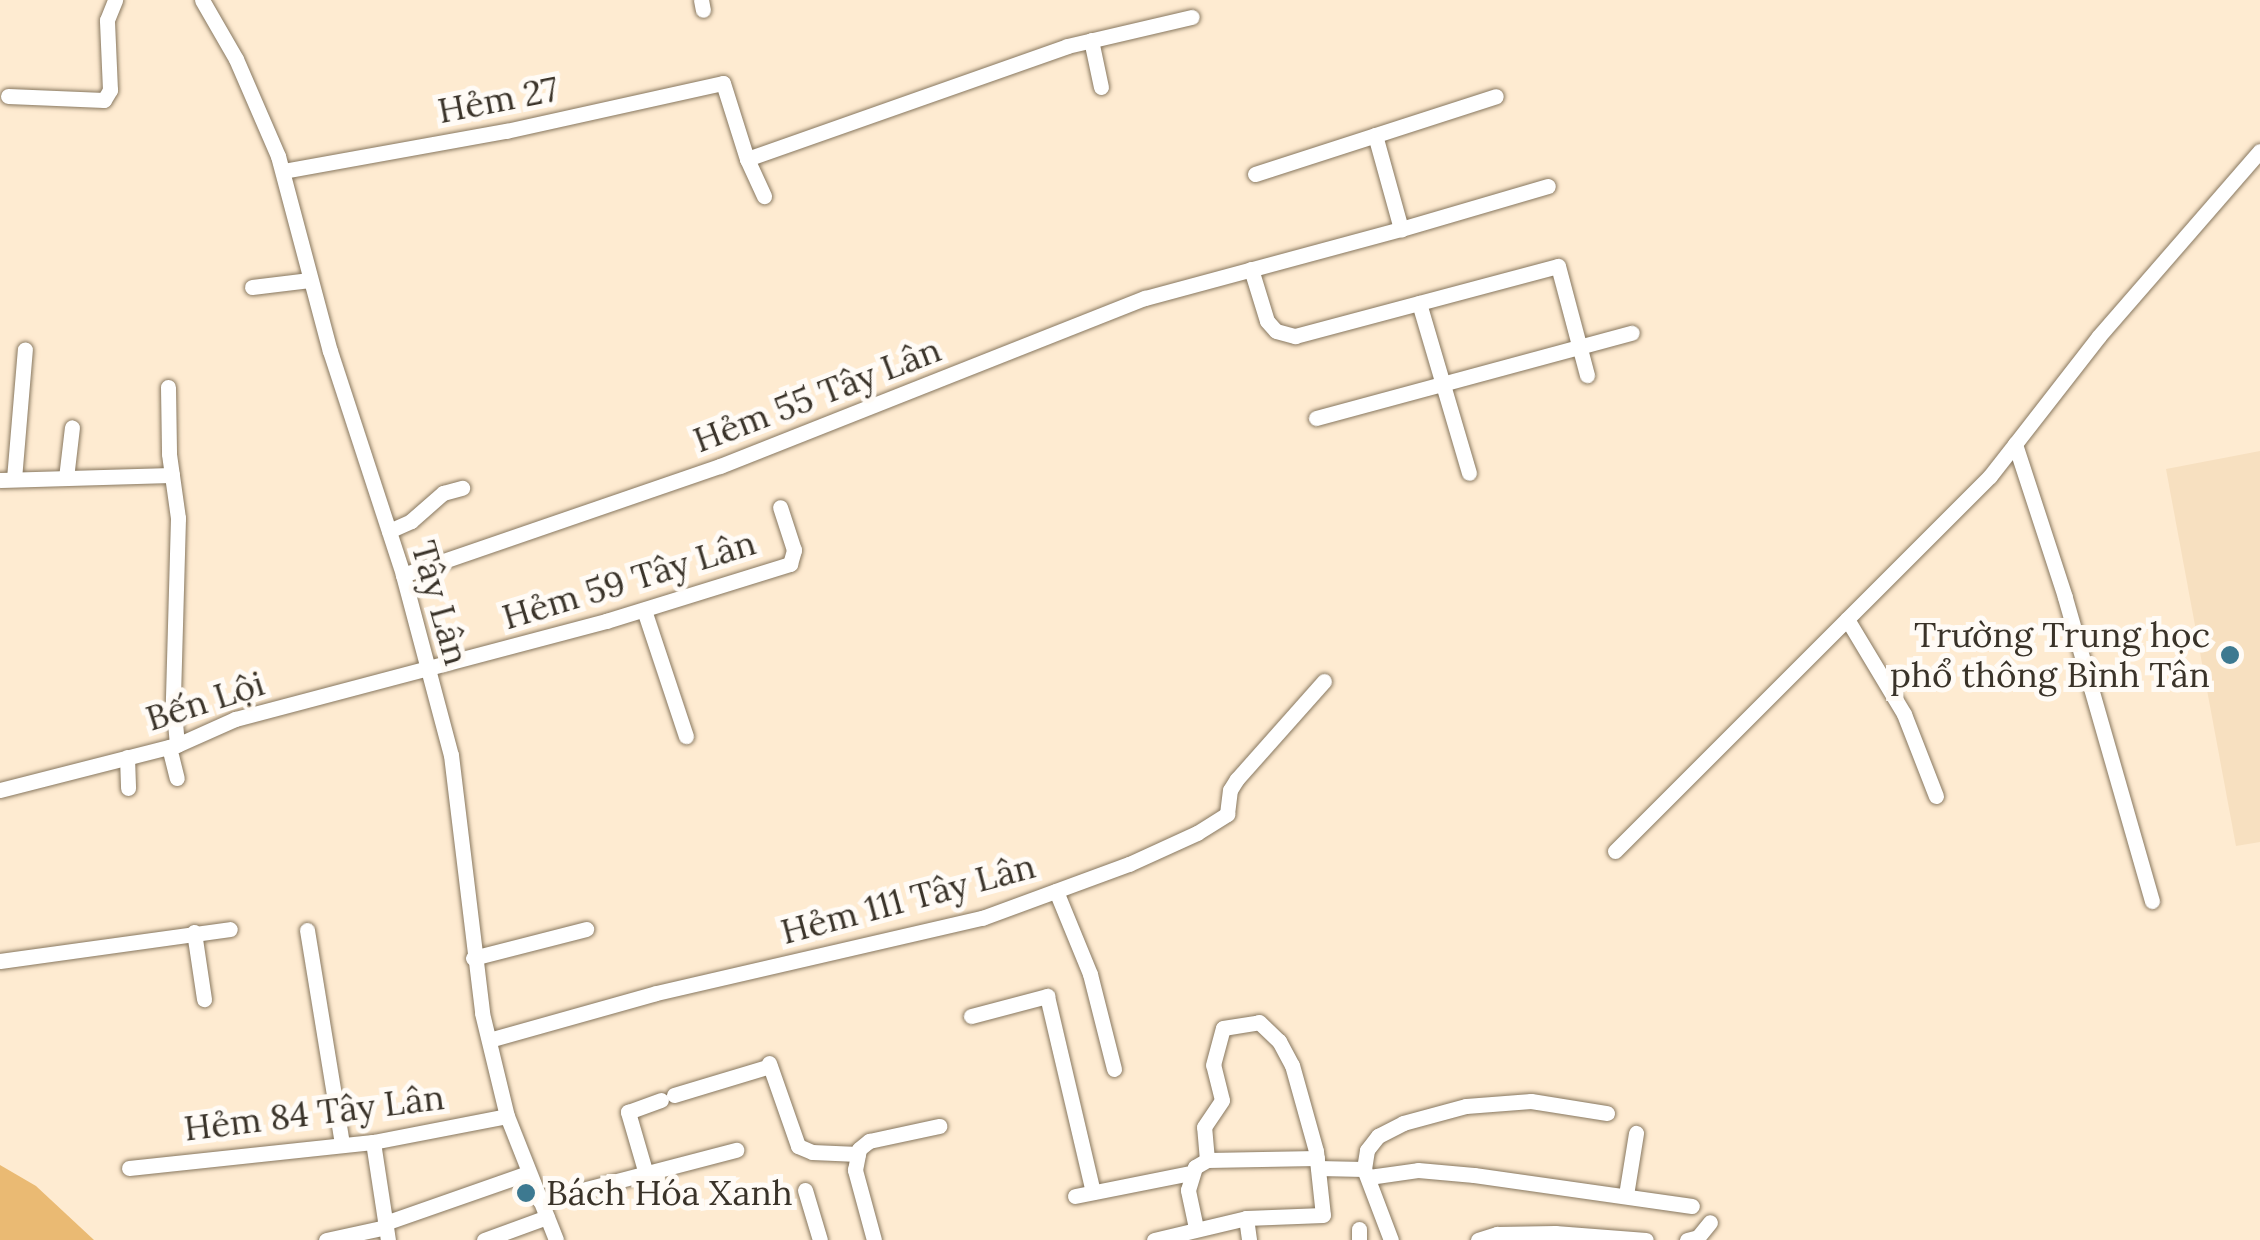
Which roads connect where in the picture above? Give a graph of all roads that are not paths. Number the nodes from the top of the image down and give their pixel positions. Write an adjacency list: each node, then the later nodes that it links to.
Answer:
1 (115, 0): 6 (street)
2 (202, 0): 11 (street, Tây Lân)
3 (1192, 17): 4 (street)
4 (1091, 40): 5 (street); 10 (street)
5 (1101, 88)
6 (8, 96)
7 (1496, 96): 8 (street)
8 (1375, 136): 12 (street); 15 (street)
9 (2260, 151): 28 (street)
10 (747, 159): 11 (street, Hẻm 27); 14 (street)
11 (283, 171): 17 (street, Tây Lân)
12 (1254, 174)
13 (1548, 186): 15 (street, Hẻm 55 Tây Lân)
14 (764, 196)
15 (1401, 229): 16 (street, Hẻm 55 Tây Lân)
16 (1252, 269): 19 (street); 36 (street, Hẻm 55 Tây Lân)
17 (310, 280): 18 (street); 35 (street, Tây Lân)
18 (252, 287)
19 (1419, 303): 21 (street); 24 (street)
20 (1632, 333): 21 (street)
21 (1579, 347): 23 (street); 24 (street)
22 (26, 349): 32 (street)
23 (1587, 375)
24 (1442, 385): 26 (street); 29 (street)
25 (168, 387): 30 (street)
26 (1316, 418)
27 (72, 427): 31 (street)
28 (2015, 444): 38 (street); 50 (street)
29 (1469, 473)
30 (172, 475): 31 (street); 42 (street)
31 (66, 478): 32 (street)
32 (7, 480)
33 (462, 488): 35 (street)
34 (780, 508): 37 (street, Hẻm 59 Tây Lân)
35 (388, 531): 36 (street, Tây Lân)
36 (403, 575): 39 (street, Tây Lân)
37 (644, 610): 39 (street, Hẻm 59 Tây Lân); 41 (street)
38 (1847, 619): 47 (street); 48 (street)
39 (429, 670): 42 (street, Bến Lội); 55 (street, Tây Lân)
40 (1324, 681): 49 (street, Hẻm 111 Tây Lân)
41 (686, 736)
42 (173, 746): 43 (street, Bến Lội); 44 (street)
43 (127, 757): 45 (street); 46 (street, Bến Lội)
44 (177, 778)
45 (128, 788)
46 (0, 790)
47 (1936, 796)
48 (1615, 851)
49 (1056, 890): 59 (street, Hẻm 111 Tây Lân); 60 (street)
50 (2152, 901)
51 (230, 929): 54 (street)
52 (586, 929): 55 (street)
53 (306, 930): 66 (street)
54 (194, 932): 56 (street); 57 (street)
55 (473, 958): 59 (street, Tây Lân)
56 (0, 961)
57 (204, 999)
58 (971, 1016): 78 (street)
59 (489, 1040): 62 (street, Tây Lân)
60 (1114, 1068)
61 (1607, 1113): 74 (street)
62 (507, 1116): 65 (street, Hẻm 84 Tây Lân); 72 (street, Tây Lân)
63 (939, 1126): 68 (street)
64 (1636, 1133): 77 (street)
65 (372, 1142): 66 (street, Hẻm 84 Tây Lân); 86 (street)
66 (342, 1144): 71 (street, Hẻm 84 Tây Lân)
67 (736, 1150): 75 (street)
68 (858, 1154): 75 (street); 91 (street)
69 (1207, 1160): 70 (street); 70 (street); 73 (street)
70 (1318, 1163): 74 (street); 83 (street)
71 (128, 1168)
72 (528, 1173): 80 (street, Tây Lân); 86 (street)
73 (1190, 1173): 78 (street); 85 (street)
74 (1366, 1173): 77 (street); 94 (street)
75 (646, 1174): 80 (street)
76 (805, 1190): 90 (street)
77 (1627, 1191): 81 (street)
78 (1093, 1192): 79 (street)
79 (1075, 1196)
80 (540, 1201): 82 (street, Tây Lân)
81 (1692, 1206)
82 (547, 1217): 88 (street); 89 (street, Tây Lân)
83 (1246, 1218): 85 (street); 93 (street)
84 (1710, 1222): 97 (street)
85 (1196, 1228): 92 (street)
86 (386, 1230): 87 (street)
87 (326, 1240)
88 (484, 1240)
89 (556, 1240)
90 (820, 1240)
91 (874, 1240)
92 (1154, 1240)
93 (1249, 1240)
94 (1391, 1240)
95 (1478, 1240): 96 (street)
96 (1646, 1240)
97 (1687, 1240)

